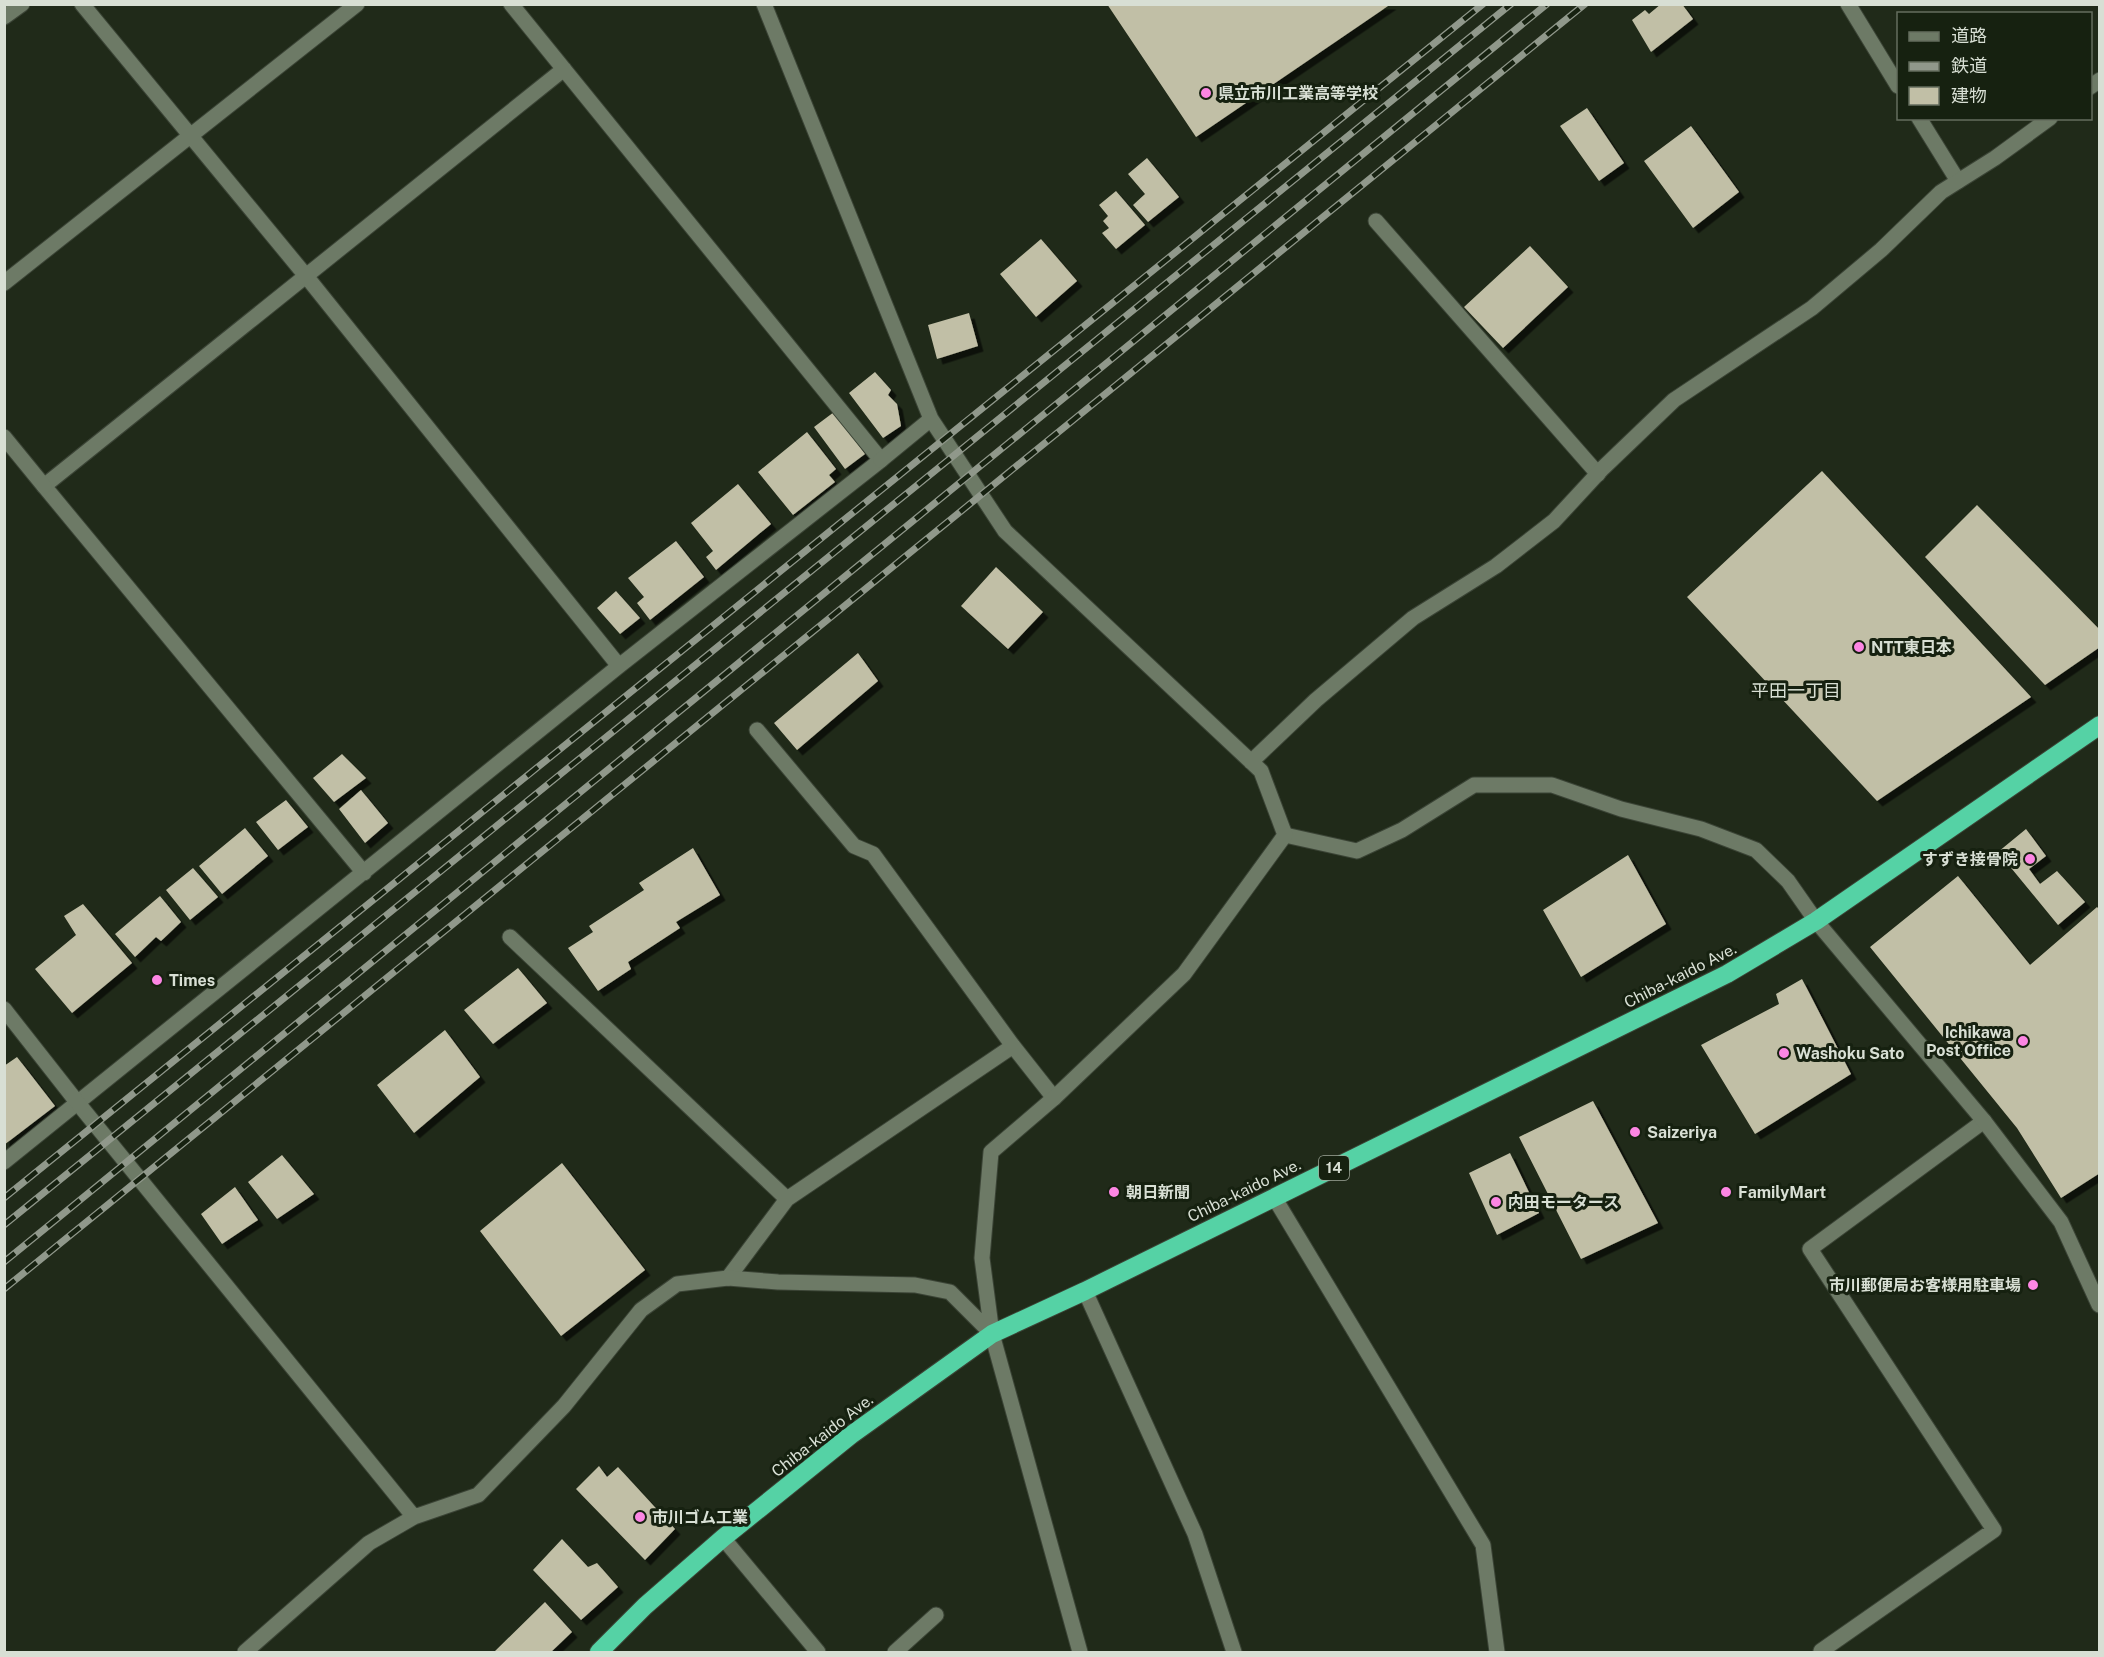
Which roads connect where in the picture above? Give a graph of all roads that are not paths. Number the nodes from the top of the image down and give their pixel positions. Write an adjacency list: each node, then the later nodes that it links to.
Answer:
1 (22, 4): 7 (street)
2 (82, 4): 12 (street)
3 (357, 4): 12 (street)
4 (511, 4): 8 (street)
5 (764, 4): 17 (street)
6 (1848, 4): 9 (street)
7 (4, 17)
8 (564, 69): 15 (street); 19 (street)
9 (1897, 83)
10 (1920, 120): 13 (street)
11 (2047, 120): 13 (street)
12 (190, 136): 15 (street); 16 (street)
13 (1958, 181): 20 (street)
14 (1376, 221): 20 (street)
15 (306, 276): 21 (street); 22 (street)
16 (4, 283)
17 (930, 419): 19 (street); 25 (street)
18 (4, 437): 21 (street)
19 (881, 460): 22 (street)
20 (1598, 474): 25 (street)
21 (44, 486): 27 (street)
22 (619, 666): 27 (street)
23 (2100, 725): 28 (highway, Chiba-kaido Ave. / 14)
24 (757, 730): 31 (street)
25 (1251, 762): 26 (street)
26 (1285, 836): 28 (street); 32 (street)
27 (364, 873): 33 (street)
28 (1816, 921): 34 (street); 36 (highway, Chiba-kaido Ave. / 14)
29 (510, 937): 37 (street)
30 (4, 1009): 33 (street)
31 (1013, 1046): 32 (street); 37 (street)
32 (1054, 1098): 41 (street)
33 (77, 1102): 35 (street); 42 (street)
34 (1984, 1121): 40 (street); 52 (street)
35 (4, 1162)
36 (1274, 1197): 39 (highway, Chiba-kaido Ave. / 14); 51 (street)
37 (787, 1199): 38 (street)
38 (728, 1278): 41 (street); 42 (street)
39 (1085, 1291): 41 (highway, Chiba-kaido Ave. / 14); 50 (street)
40 (2099, 1305)
41 (992, 1334): 43 (highway, Chiba-kaido Ave. / 14); 49 (street)
42 (414, 1517): 45 (street)
43 (723, 1538): 46 (highway, Chiba-kaido Ave. / 14); 47 (street)
44 (936, 1615): 48 (street)
45 (245, 1653)
46 (599, 1653)
47 (818, 1653)
48 (895, 1653)
49 (1080, 1653)
50 (1234, 1653)
51 (1497, 1653)
52 (1823, 1653)

